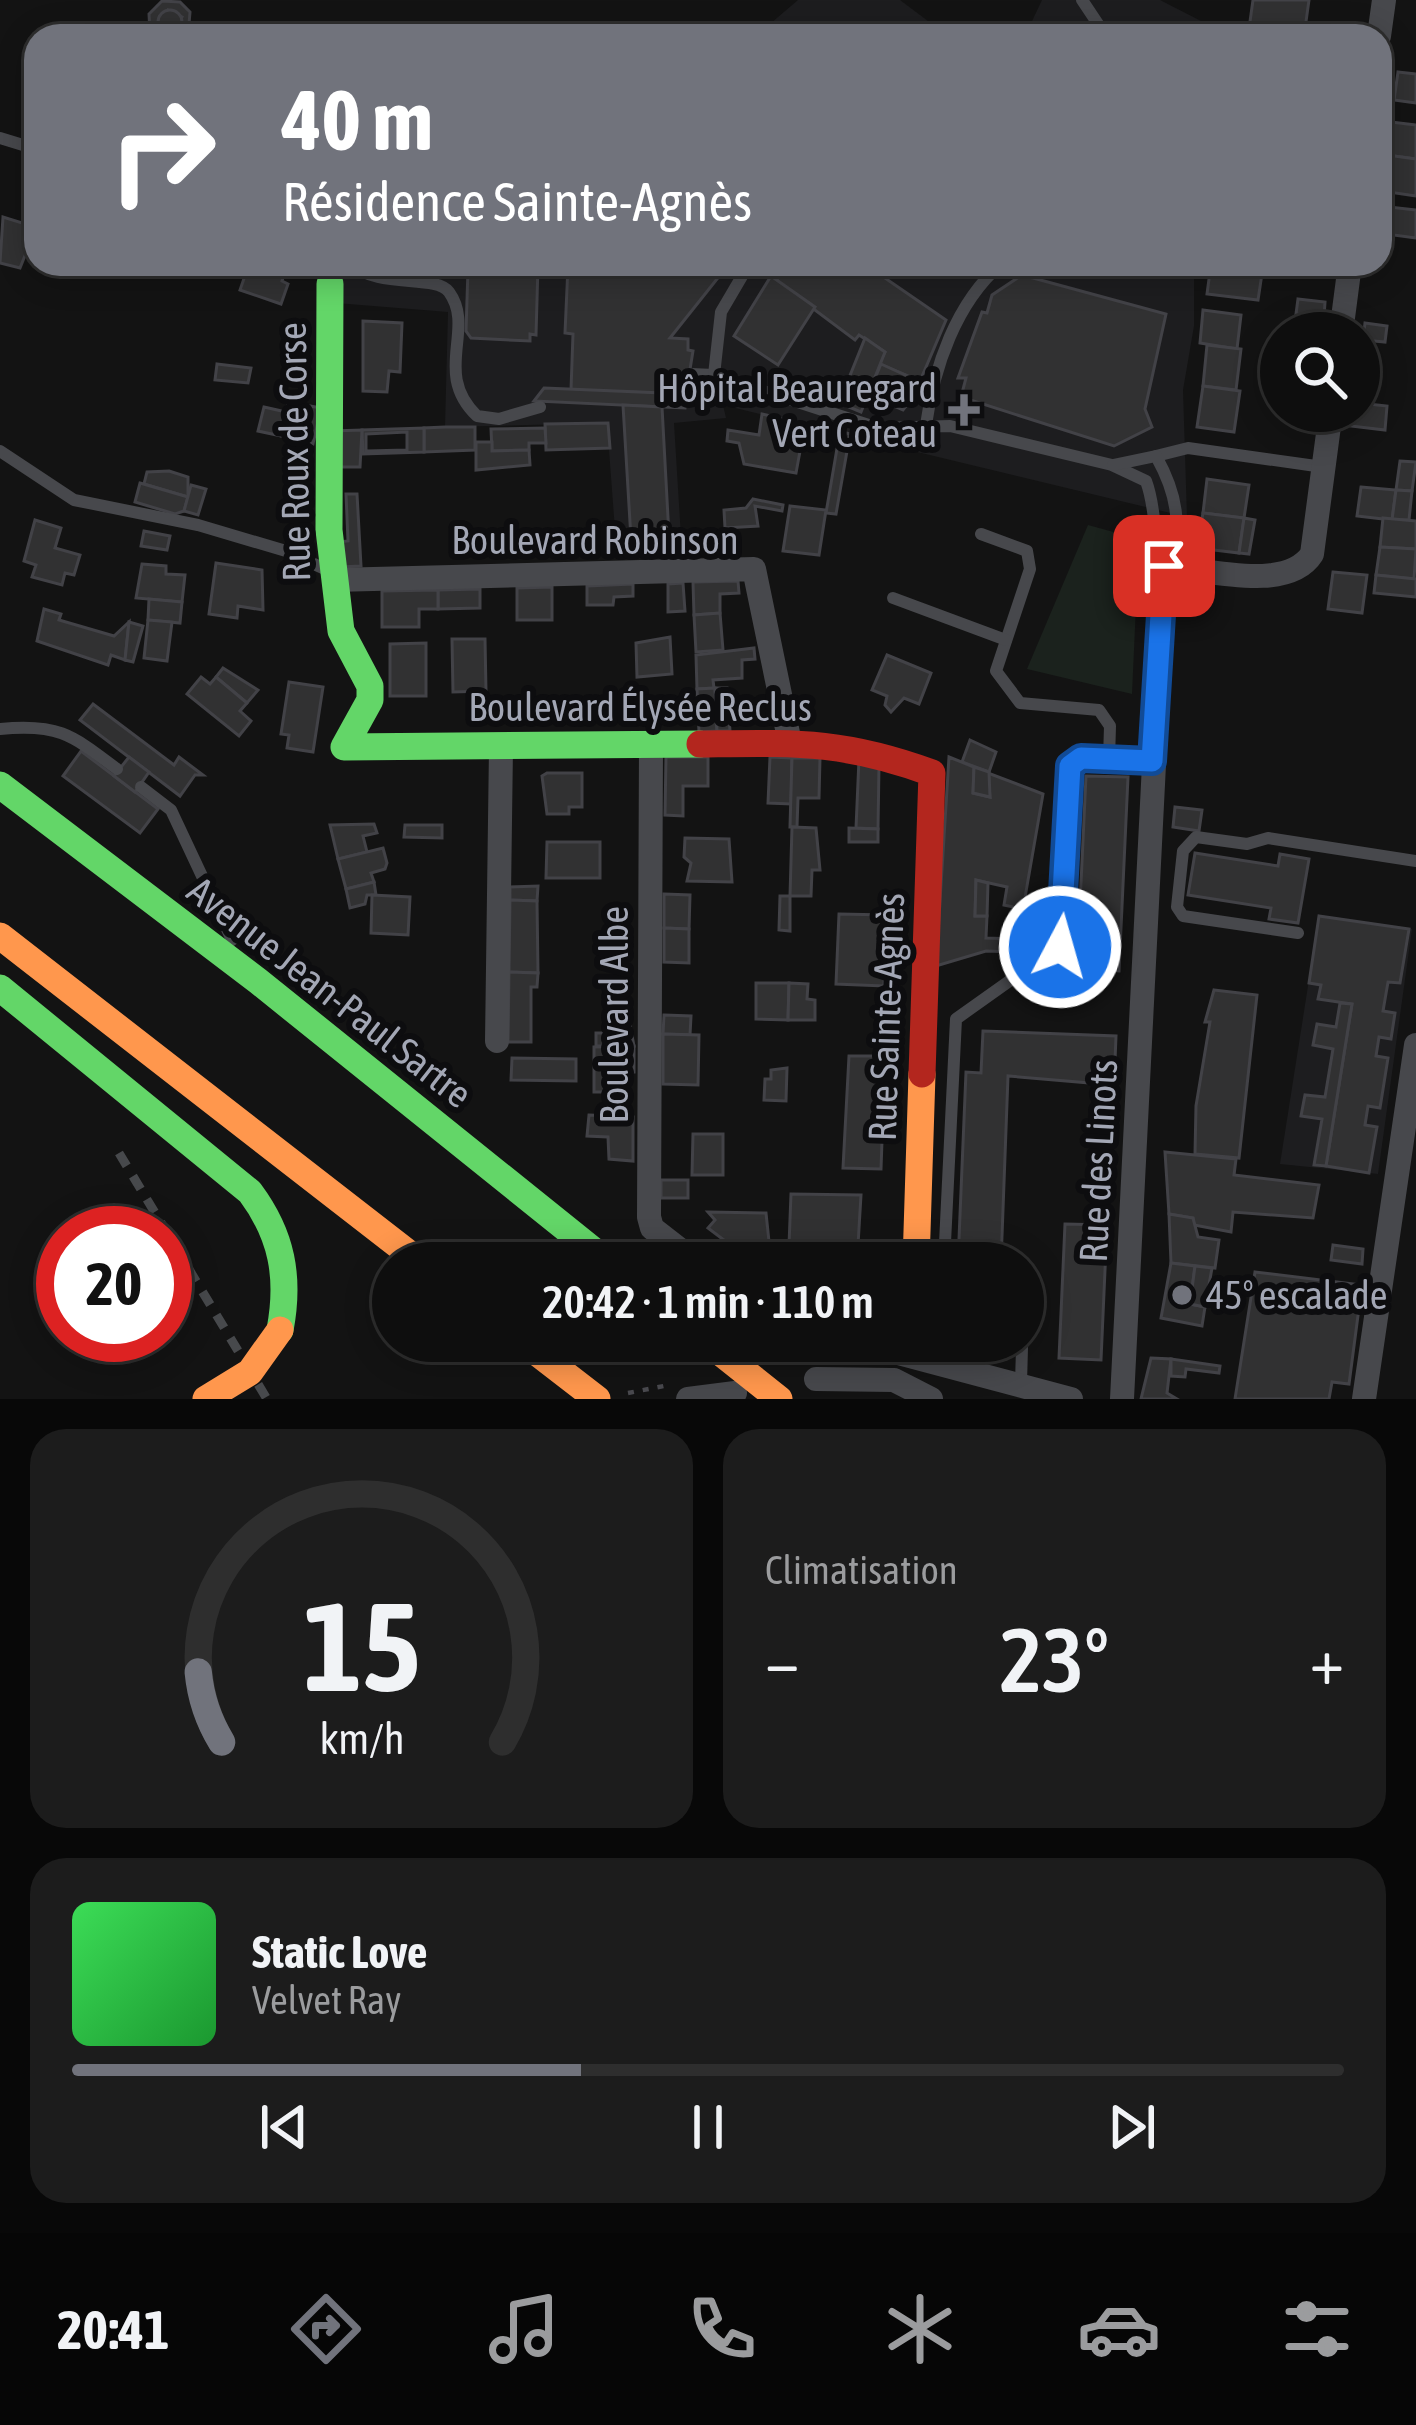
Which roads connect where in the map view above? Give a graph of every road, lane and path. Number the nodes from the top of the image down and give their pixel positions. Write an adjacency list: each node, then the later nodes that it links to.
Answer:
1 (371, 276): 9 (lane)
2 (742, 276): 8 (lane)
3 (991, 276): 10 (lane)
4 (1348, 276): 6 (street)
5 (330, 284): 18 (main road, Rue Roux de Corse)
6 (1344, 312)
7 (691, 374): 8 (lane)
8 (714, 375): 10 (lane)
9 (540, 407)
10 (926, 425): 14 (lane)
11 (1328, 432): 15 (street)
12 (0, 451): 18 (lane)
13 (1156, 456): 14 (lane); 15 (lane); 17 (lane)
14 (1112, 465): 17 (lane)
15 (1324, 467): 17 (street)
16 (981, 535): 20 (lane)
17 (1164, 566): 27 (street, Rue des Linots)
18 (334, 577): 22 (street, Boulevard Robinson); 24 (main road, Rue Roux de Corse)
19 (893, 598): 20 (lane)
20 (1006, 640): 26 (lane)
21 (0, 729): 28 (lane)
22 (790, 743): 23 (main road, Boulevard Élysée Reclus); 29 (main road, Boulevard Élysée Reclus)
23 (651, 745): 25 (main road, Boulevard Élysée Reclus); 41 (street, Boulevard Albe)
24 (344, 747): 25 (main road, Boulevard Élysée Reclus)
25 (501, 747): 37 (street)
26 (1109, 759): 27 (lane); 43 (lane)
27 (1152, 761): 57 (street, Rue des Linots)
28 (117, 769)
29 (932, 773): 42 (main road, Rue Sainte-Agnès)
30 (0, 785): 35 (main road, Avenue Jean-Paul Sartre)
31 (141, 787): 35 (lane)
32 (1416, 862): 33 (lane)
33 (1298, 933)
34 (0, 936): 39 (main road)
35 (258, 981): 40 (main road, Avenue Jean-Paul Sartre)
36 (0, 988): 51 (main road, bridge)
37 (497, 1041)
38 (1416, 1046): 58 (street)
39 (395, 1242)
40 (583, 1242)
41 (670, 1242)
42 (917, 1242)
43 (945, 1242)
44 (549, 1362): 52 (main road)
45 (732, 1362): 54 (main road)
46 (959, 1362): 49 (street)
47 (1022, 1362): 49 (lane)
48 (817, 1379): 55 (street)
49 (1021, 1383): 56 (street)
50 (735, 1393): 53 (street)
51 (206, 1399)
52 (597, 1399)
53 (688, 1399)
54 (779, 1399)
55 (931, 1399)
56 (1071, 1399)
57 (1122, 1399)
58 (1364, 1399)

